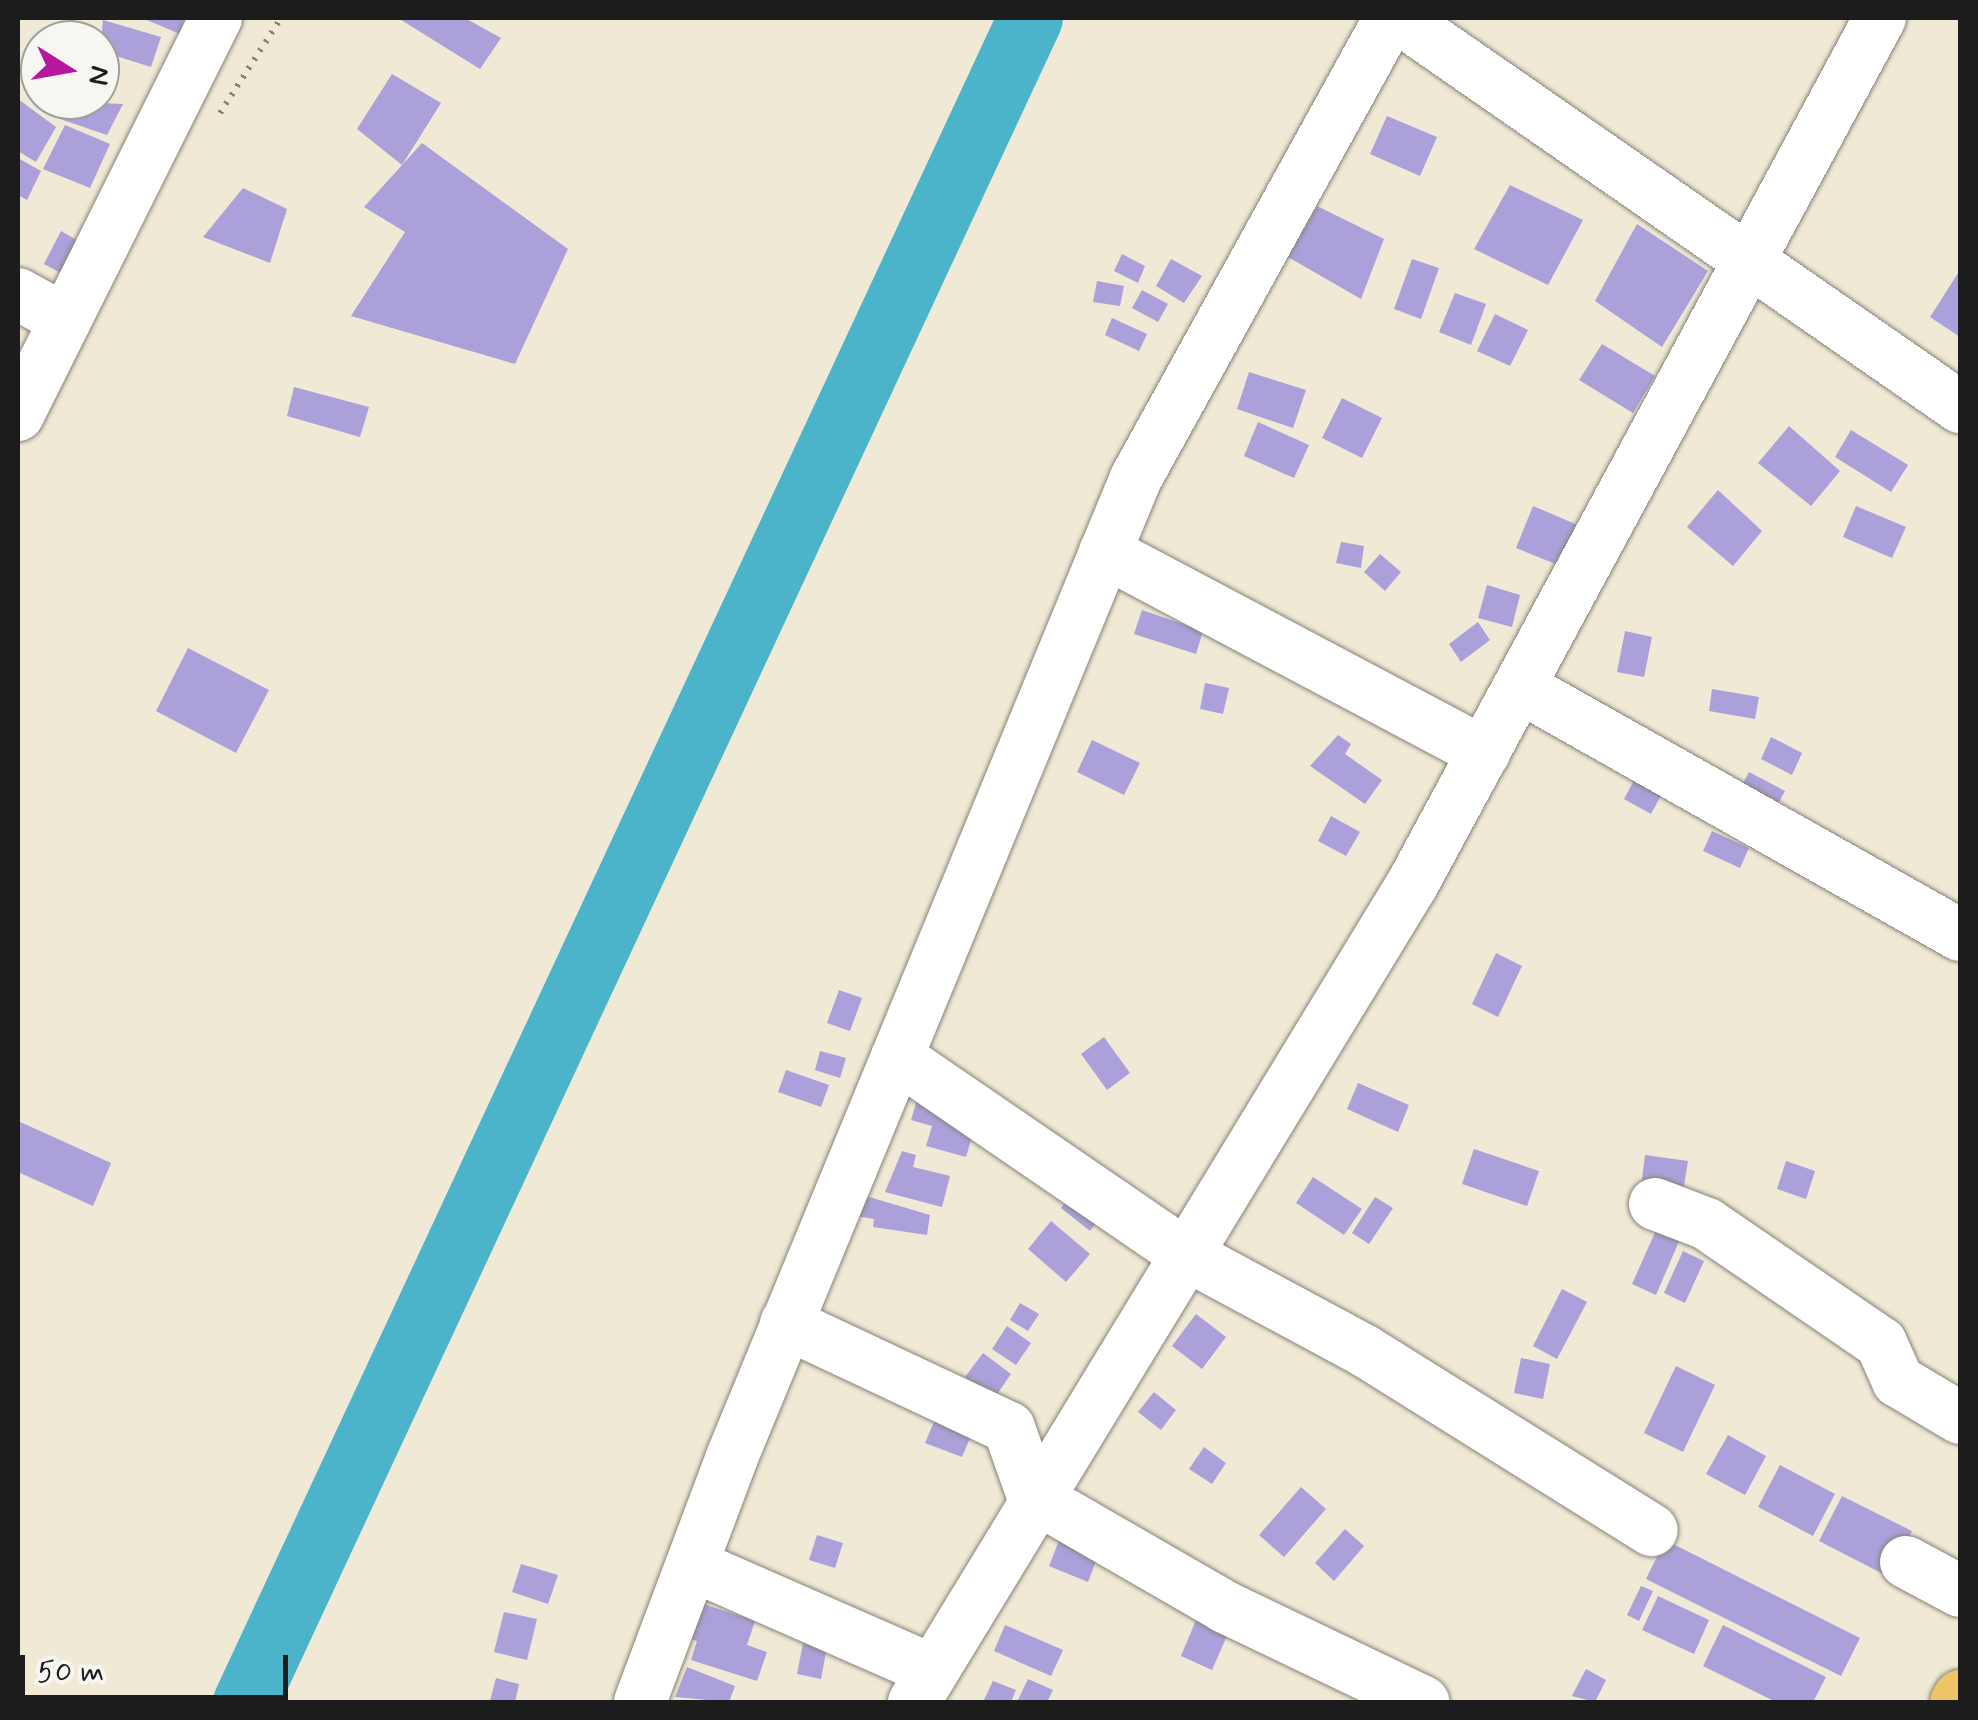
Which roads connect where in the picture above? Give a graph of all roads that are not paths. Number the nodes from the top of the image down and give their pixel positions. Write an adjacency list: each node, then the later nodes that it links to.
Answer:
1 (216, 18): 7 (street)
2 (1390, 18): 10 (street)
3 (1399, 18): 5 (street)
4 (1880, 18): 5 (street)
5 (1752, 262): 8 (street); 11 (street)
6 (18, 294): 7 (street)
7 (65, 320): 9 (street)
8 (1960, 407)
9 (18, 415)
10 (1105, 552): 12 (street); 14 (street)
11 (1520, 687): 12 (street); 13 (street)
12 (1484, 753): 16 (street)
13 (1960, 935)
14 (897, 1057): 16 (street); 17 (street)
15 (1655, 1204): 18 (street)
16 (1183, 1254): 19 (street); 20 (street)
17 (786, 1323): 19 (street); 22 (street)
18 (1960, 1418)
19 (1033, 1496): 24 (street); 26 (street)
20 (1652, 1530)
21 (1906, 1562): 23 (street)
22 (692, 1565): 24 (street); 25 (street)
23 (1960, 1591)
24 (923, 1686)
25 (640, 1702)
26 (1423, 1702)

